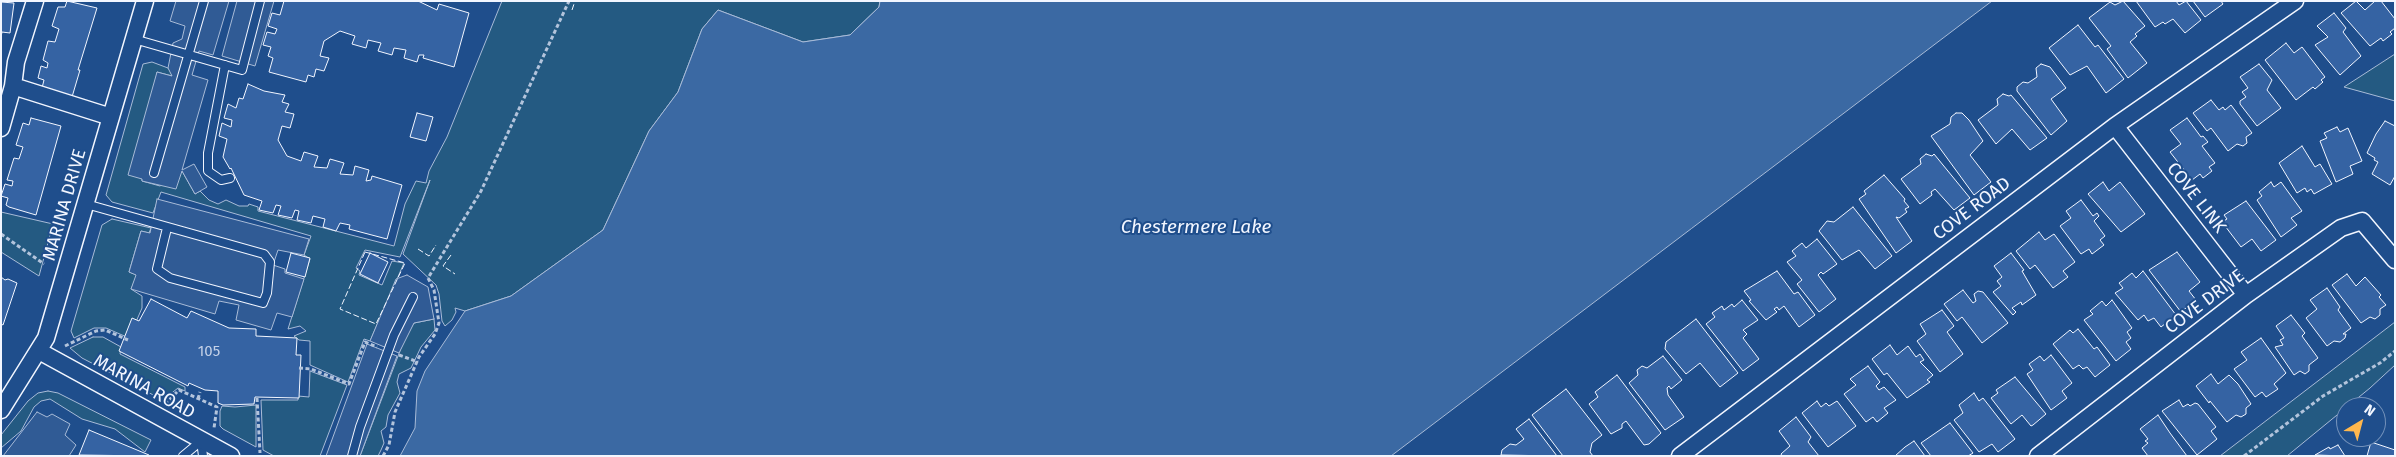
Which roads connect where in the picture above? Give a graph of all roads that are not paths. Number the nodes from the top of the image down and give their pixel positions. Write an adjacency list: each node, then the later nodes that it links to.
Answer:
1 (35, 1): 8 (street)
2 (145, 1): 6 (street, MARINA DRIVE)
3 (204, 1): 7 (lane)
4 (260, 1): 9 (lane)
5 (2295, 1): 12 (street, COVE ROAD)
6 (134, 39): 7 (lane); 11 (street, MARINA DRIVE)
7 (189, 55): 9 (lane); 14 (lane)
8 (8, 60): 10 (street)
9 (225, 65): 15 (lane)
10 (13, 86): 11 (street); 13 (street)
11 (110, 117): 16 (street, MARINA DRIVE)
12 (2115, 126): 19 (street, COVE LINK); 27 (street, COVE ROAD)
13 (1, 128)
14 (154, 173)
15 (230, 178)
16 (86, 204): 17 (lane); 21 (street, MARINA DRIVE)
17 (167, 228): 17 (lane)
18 (2395, 260): 19 (street, COVE DRIVE)
19 (2246, 295): 28 (street, COVE DRIVE)
20 (414, 297): 26 (lane)
21 (40, 352): 22 (street, MARINA DRIVE); 23 (street, MARINA ROAD)
22 (1, 410)
23 (202, 448): 24 (lane); 25 (street, MARINA ROAD)
24 (183, 456)
25 (231, 456)
26 (352, 456)
27 (1680, 456)
28 (2038, 456)

